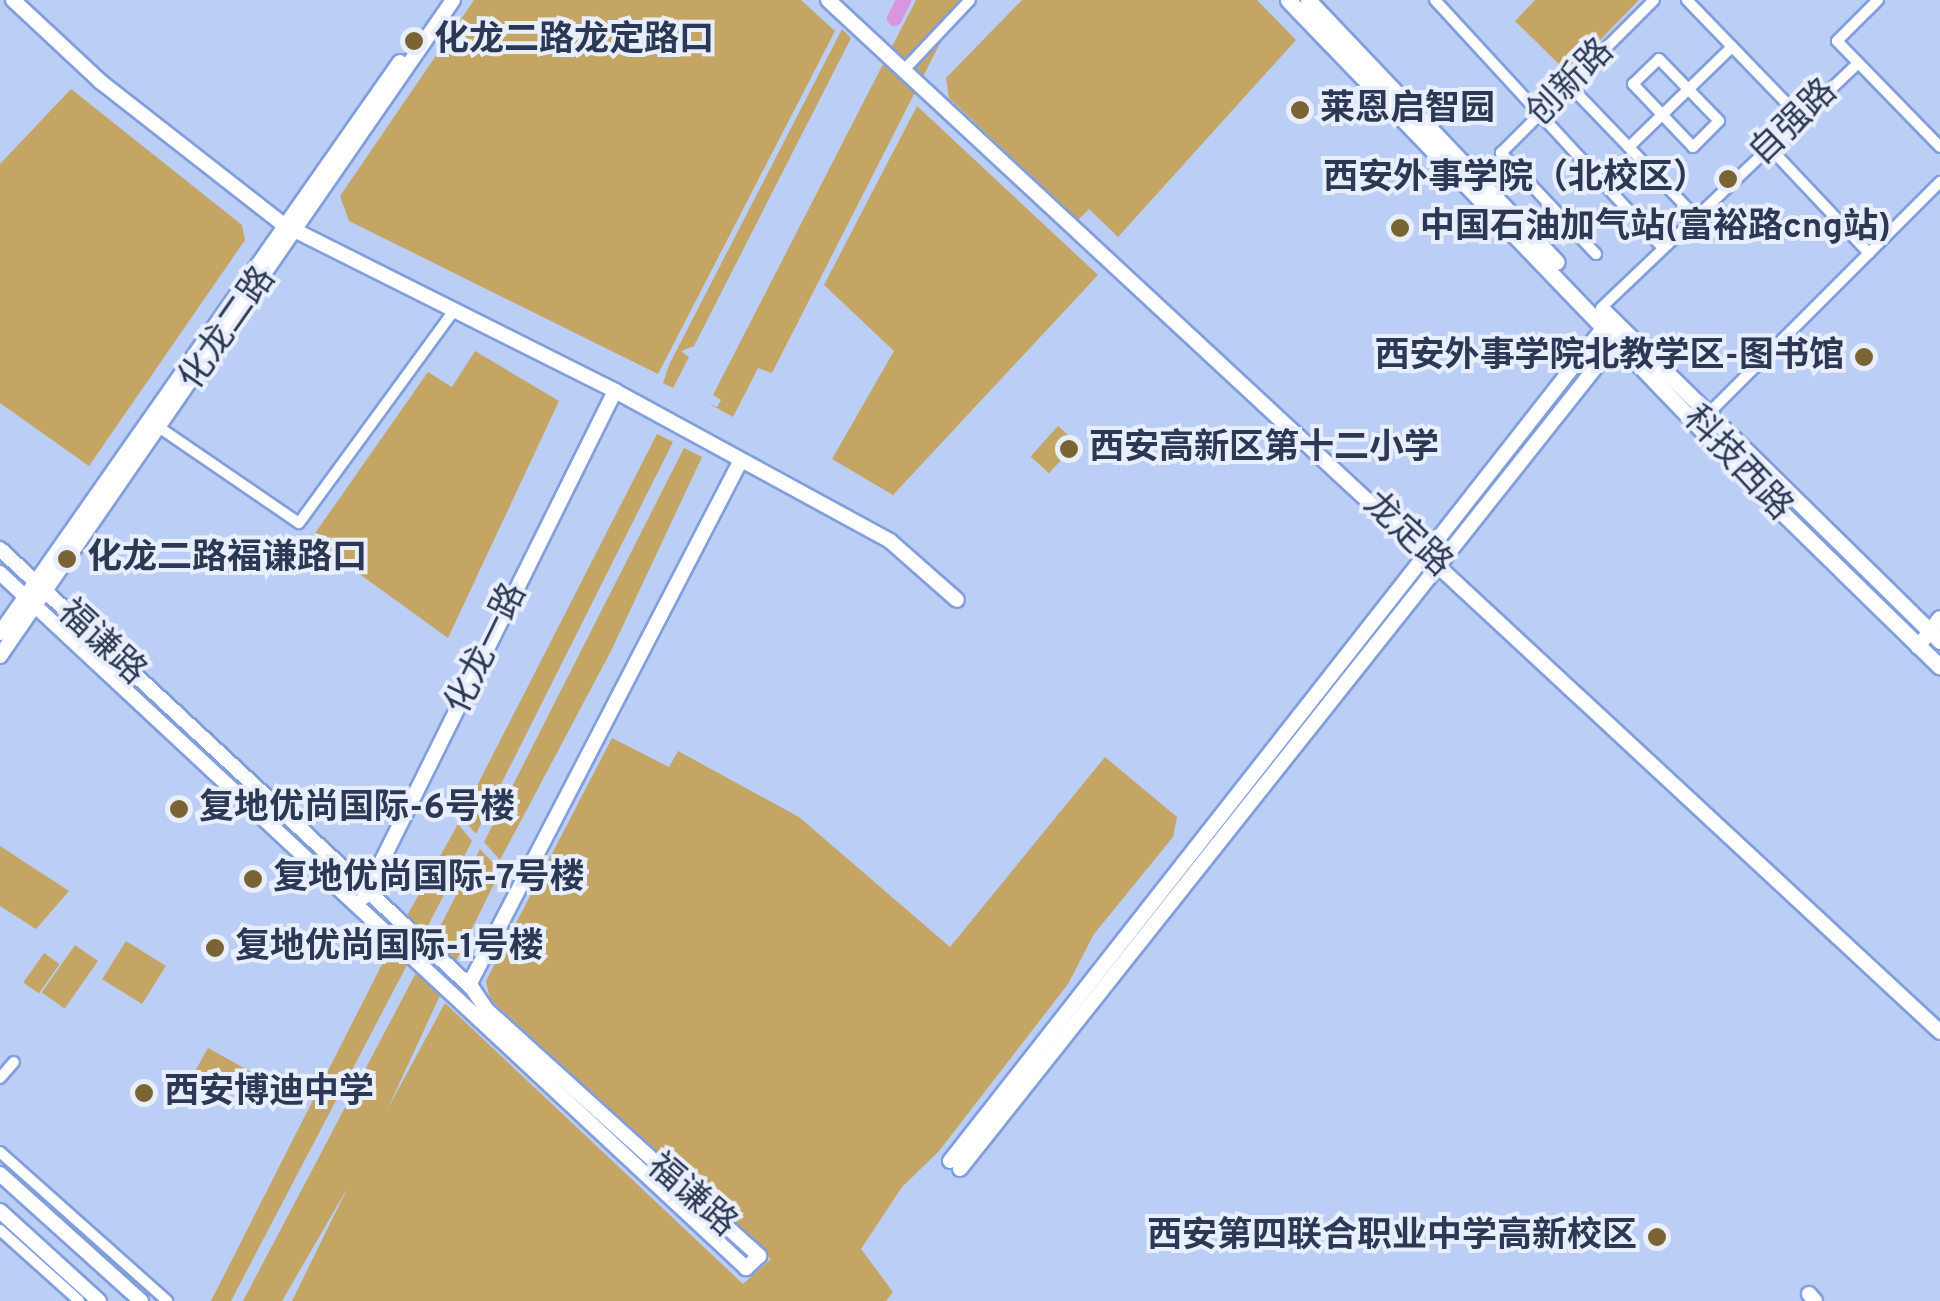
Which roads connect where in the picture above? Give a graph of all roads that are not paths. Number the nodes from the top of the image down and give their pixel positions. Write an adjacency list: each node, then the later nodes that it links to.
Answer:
1 (13, 0): 25 (street)
2 (443, 0): 25 (street, 化龙二路)
3 (453, 0): 25 (street, 化龙二路)
4 (828, 0): 14 (street, 龙定路)
5 (970, 0): 14 (street)
6 (1288, 0): 31 (main road, 科技西路)
7 (1308, 0): 30 (main road, 科技西路)
8 (1435, 0): 18 (street)
9 (1654, 0): 15 (street, 创新路)
10 (1687, 0): 12 (street)
11 (1878, 0): 13 (street)
12 (1732, 47): 16 (street); 19 (street)
13 (1858, 62): 19 (street, 自强路); 21 (street)
14 (904, 70): 38 (street, 龙定路)
15 (1569, 85): 18 (street, 创新路); 22 (street)
16 (1689, 90): 17 (street); 17 (street); 17 (street)
17 (1662, 115): 22 (street)
18 (1537, 117): 26 (street); 28 (street, 创新路)
19 (1800, 117): 20 (street, 自强路)
20 (1769, 147): 24 (street, 自强路); 27 (street)
21 (1940, 147)
22 (1628, 148): 24 (street)
23 (1940, 182): 27 (street)
24 (1696, 217): 26 (street, 自强路)
25 (291, 228): 29 (street); 35 (street, 化龙二路); 40 (street, 化龙二路)
26 (1664, 248): 30 (street, 自强路)
27 (1869, 253): 34 (street)
28 (1596, 254)
29 (455, 308): 33 (street); 35 (street)
30 (1602, 308): 34 (main road, 科技西路)
31 (1605, 326): 32 (main road, 科技西路); 38 (street)
32 (1618, 339): 38 (street); 44 (main road, 科技西路)
33 (615, 391): 36 (street); 46 (street, 化龙一路)
34 (1709, 413): 44 (main road, 科技西路)
35 (160, 428): 40 (street, 化龙二路)
36 (741, 460): 41 (street); 48 (street)
37 (0, 549): 40 (street, 福谦路)
38 (1433, 559): 49 (street, 龙定路); 53 (street)
39 (0, 572): 42 (street, 福谦路)
40 (41, 586): 42 (street, 化龙二路); 46 (street, 福谦路)
41 (957, 600)
42 (31, 601): 43 (street, 化龙二路); 45 (street, 化龙二路); 47 (street, 福谦路)
43 (0, 634)
44 (1934, 644)
45 (0, 656)
46 (368, 891): 47 (street, 化龙一路); 48 (street, 福谦路)
47 (360, 907): 48 (street, 福谦路)
48 (469, 985)
49 (1940, 1032)
50 (14, 1062): 51 (street)
51 (0, 1078)
52 (0, 1152): 60 (street)
53 (955, 1165)
54 (0, 1174): 59 (street)
55 (0, 1211): 58 (street)
56 (0, 1230): 57 (street)
57 (79, 1301)
58 (99, 1301)
59 (142, 1301)
60 (168, 1301)

